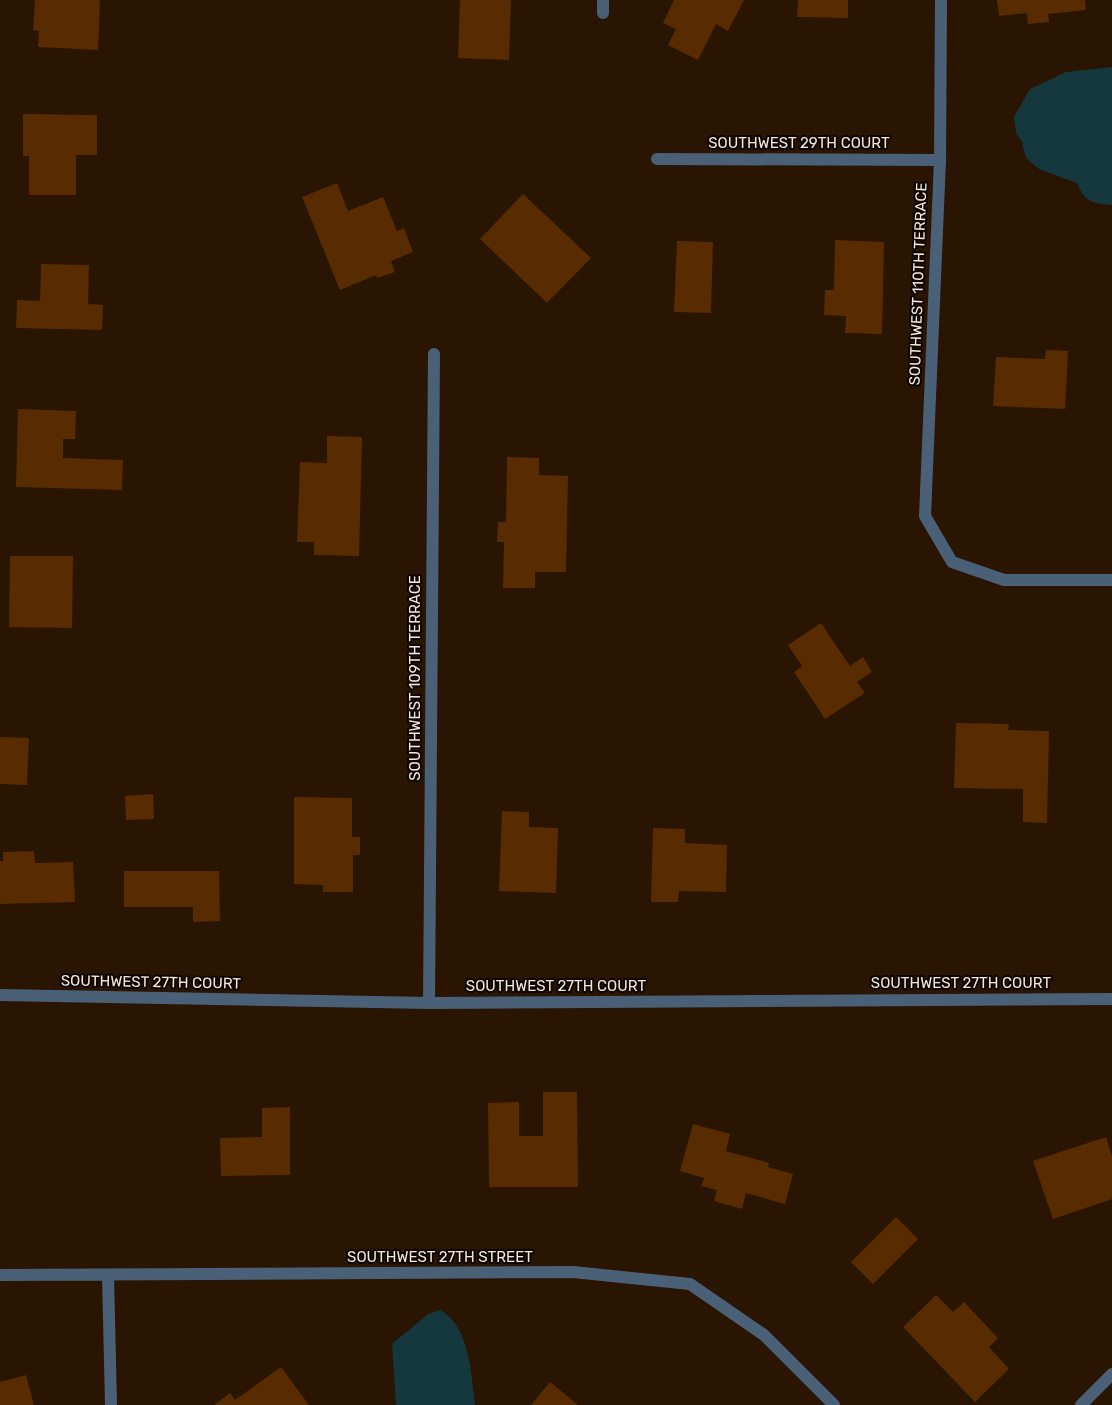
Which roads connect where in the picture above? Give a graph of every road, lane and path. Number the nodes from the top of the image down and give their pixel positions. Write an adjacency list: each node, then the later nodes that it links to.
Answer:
1 (941, 0): 3 (street, SOUTHWEST 110TH TERRACE)
2 (657, 159): 3 (street, SOUTHWEST 29TH COURT)
3 (940, 160): 5 (street, SOUTHWEST 110TH TERRACE)
4 (434, 354): 8 (street, SOUTHWEST 109TH TERRACE)
5 (1112, 580)
6 (0, 995): 8 (street, SOUTHWEST 27TH COURT)
7 (1112, 999): 8 (street, SOUTHWEST 27TH COURT)
8 (429, 1003)
9 (0, 1275): 10 (street, SOUTHWEST 27TH STREET)
10 (108, 1275): 12 (street); 13 (street, SOUTHWEST 27TH STREET)
11 (1112, 1374): 14 (street)
12 (110, 1405)
13 (834, 1405)
14 (1081, 1405)

